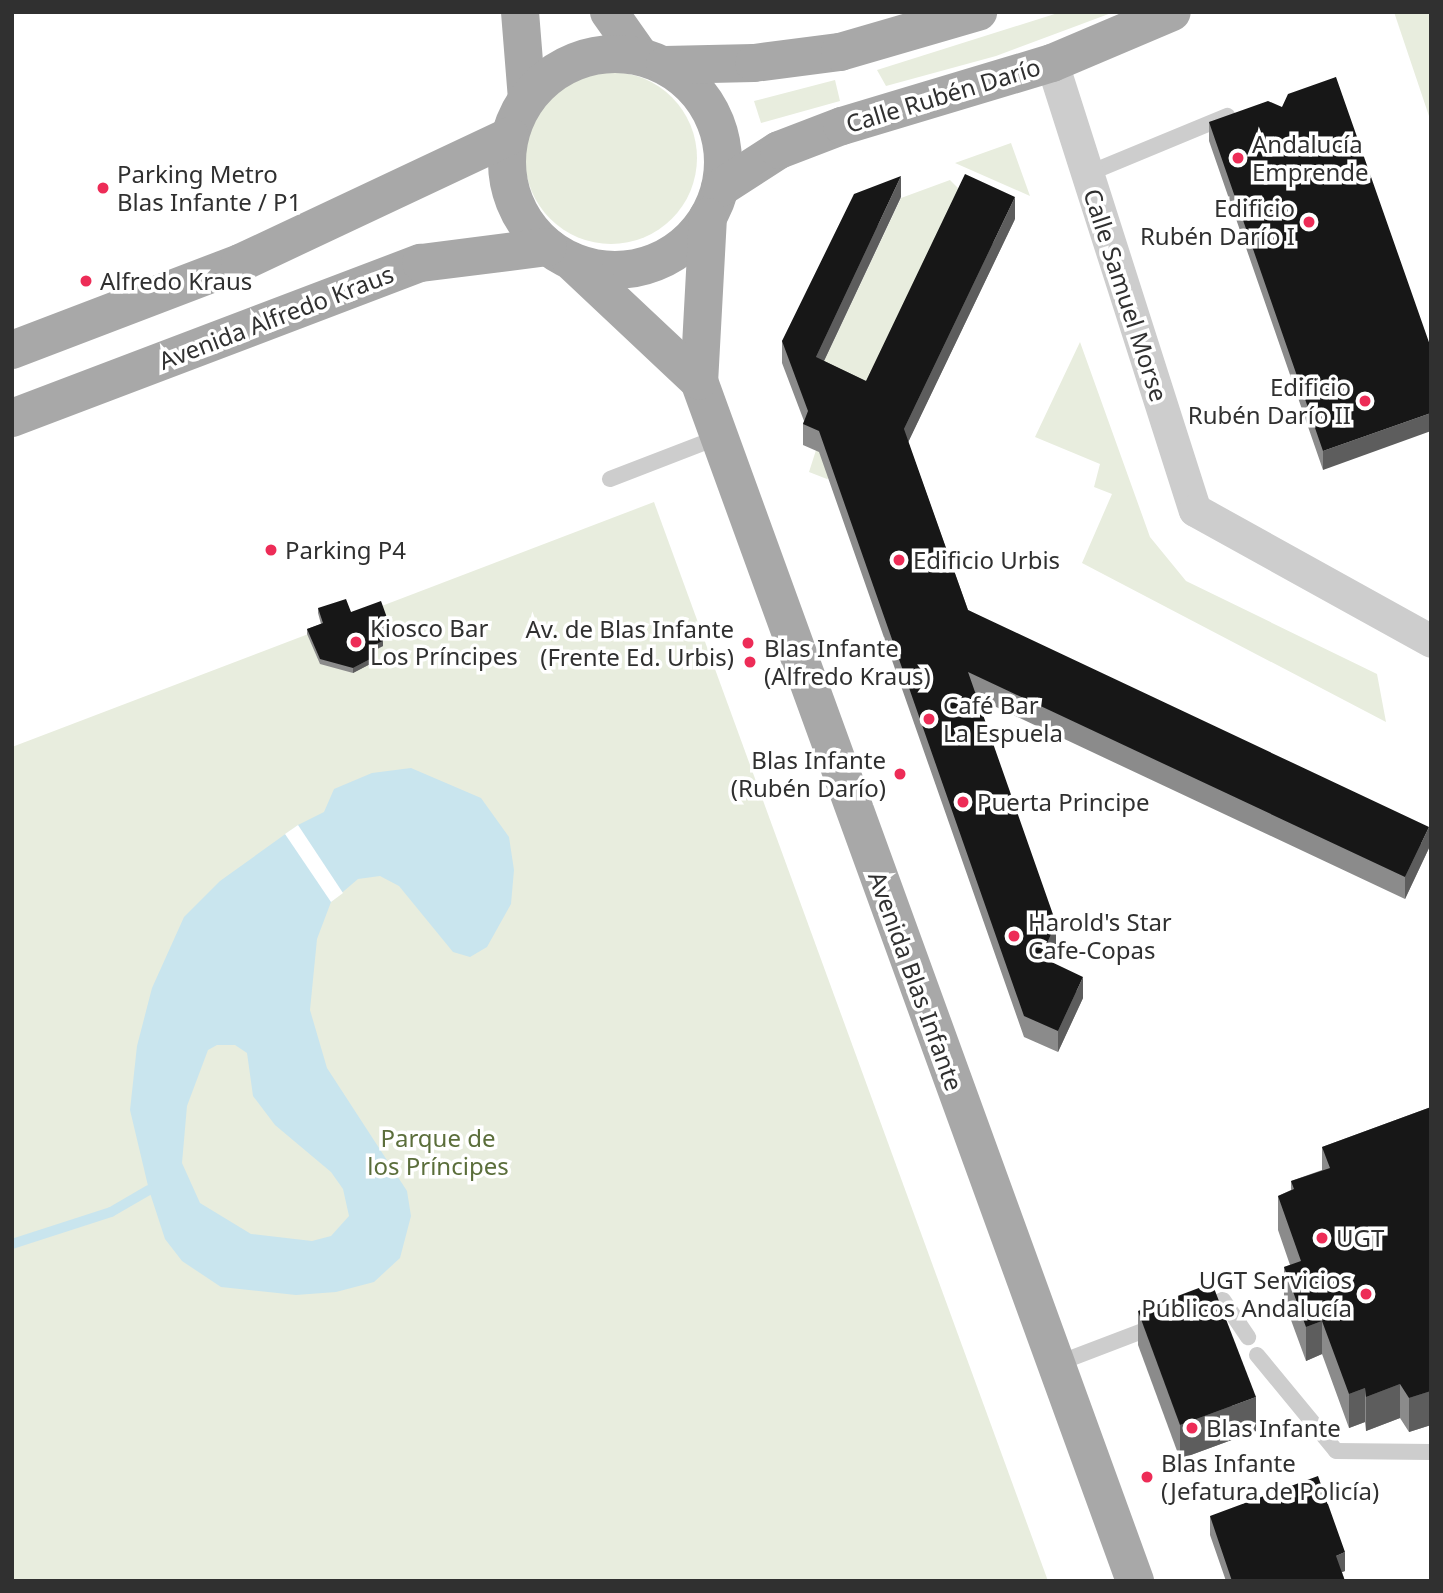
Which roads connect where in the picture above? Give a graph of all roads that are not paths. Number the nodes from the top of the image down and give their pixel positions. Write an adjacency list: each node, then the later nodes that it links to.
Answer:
1 (520, 12): 7 (main road)
2 (609, 12): 5 (main road)
3 (978, 12): 5 (main road)
4 (1172, 12): 6 (main road, Calle Rubén Darío)
5 (653, 61): 7 (main road); 11 (main road)
6 (1052, 63): 10 (street, Calle Samuel Morse); 11 (main road, Calle Rubén Darío)
7 (527, 99): 9 (main road)
8 (1244, 110): 10 (lane)
9 (510, 136): 12 (main road); 13 (main road)
10 (1087, 174): 18 (street, Calle Samuel Morse)
11 (714, 203): 12 (main road); 14 (main road)
12 (559, 254): 14 (main road); 15 (main road, Avenida Alfredo Kraus)
13 (12, 350)
14 (699, 380): 16 (main road, Avenida Blas Infante)
15 (12, 418)
16 (719, 437): 17 (lane); 21 (main road, Avenida Blas Infante)
17 (610, 480)
18 (1431, 640)
19 (1248, 1337): 21 (lane)
20 (1257, 1355): 22 (lane)
21 (1056, 1364): 23 (main road, Avenida Blas Infante)
22 (1431, 1452)
23 (1135, 1581)

